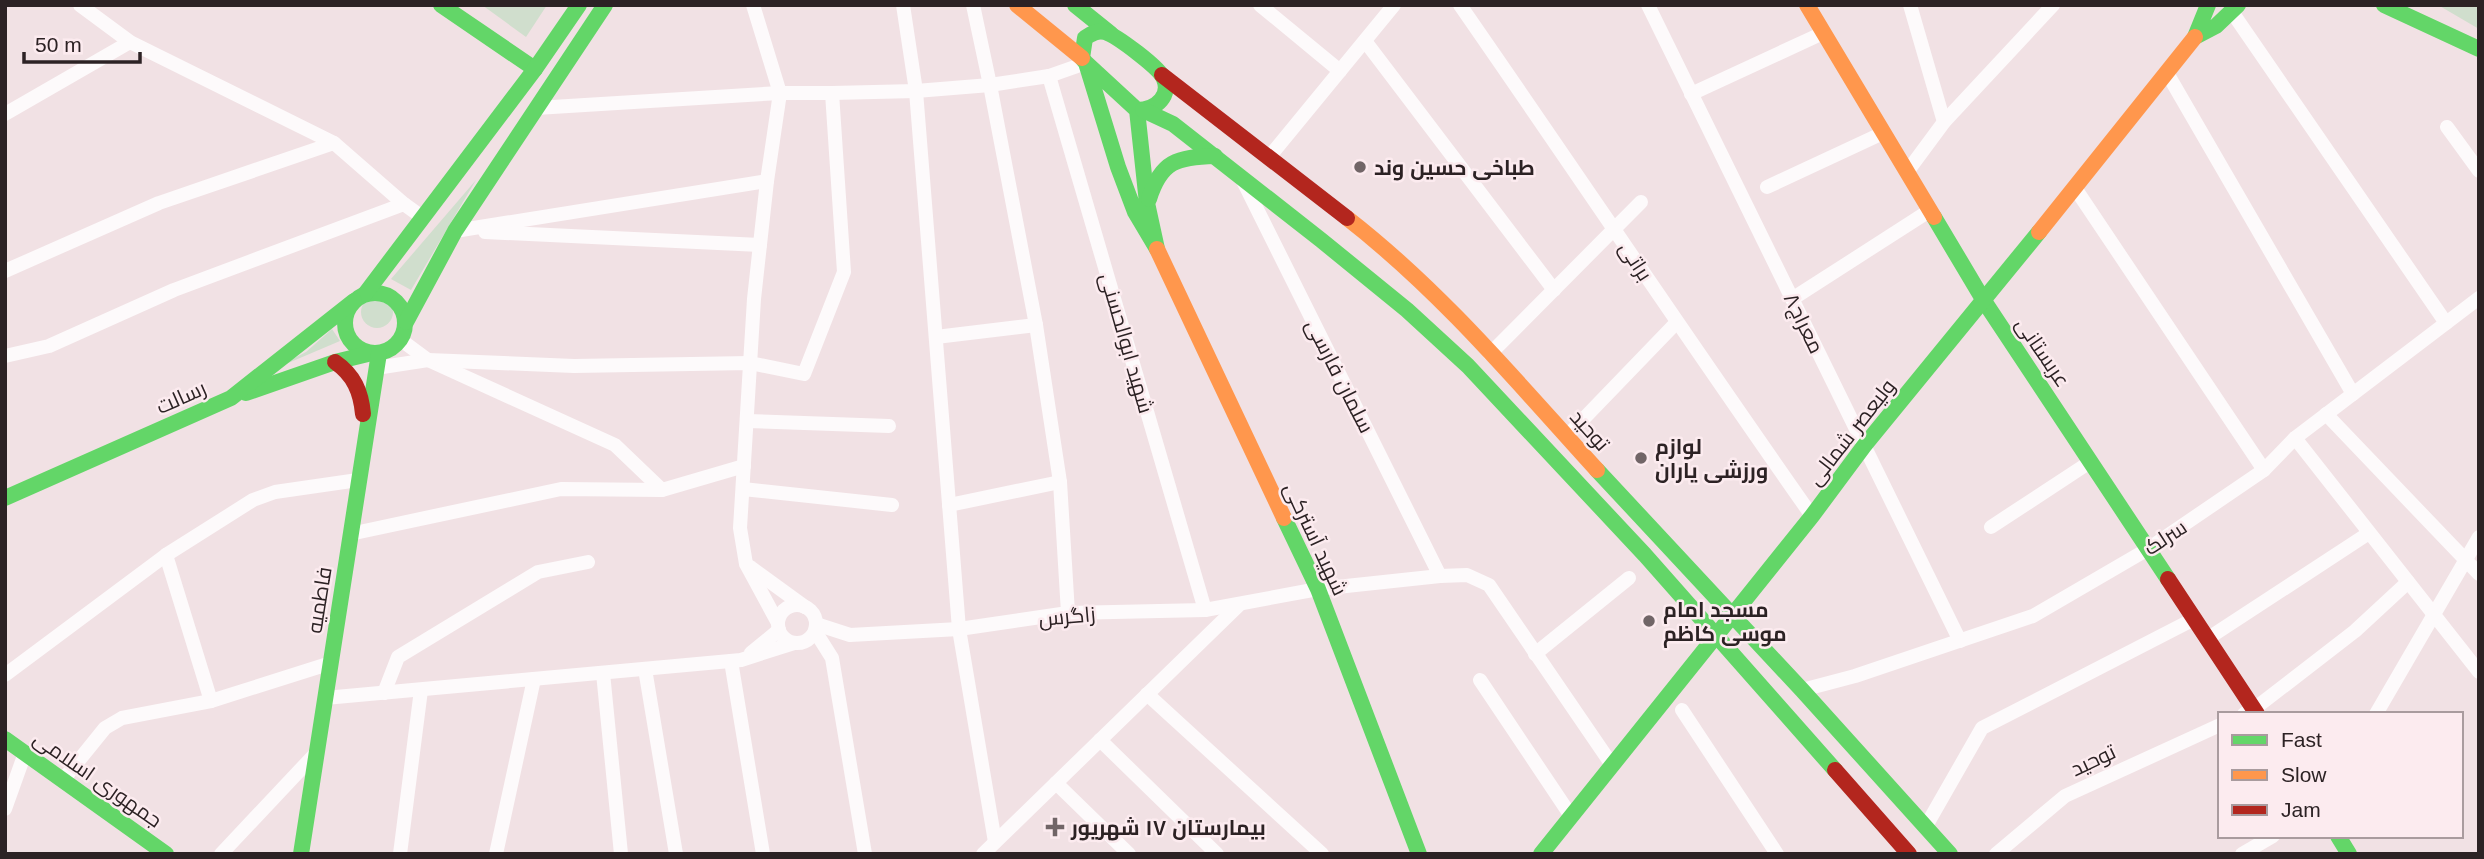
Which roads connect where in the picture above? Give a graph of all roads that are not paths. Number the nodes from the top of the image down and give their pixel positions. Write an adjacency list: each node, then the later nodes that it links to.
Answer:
1 (80, 5): 24 (street)
2 (441, 5): 27 (main road)
3 (579, 5): 27 (main road)
4 (606, 5): 37 (main road)
5 (753, 5): 34 (street)
6 (903, 5): 33 (street)
7 (973, 5): 32 (street)
8 (1017, 5): 26 (main road)
9 (1075, 5): 21 (main road)
10 (1260, 5): 28 (street)
11 (1394, 5): 23 (street)
12 (1460, 5): 57 (street, براتی)
13 (1648, 5): 36 (street, معراج۸)
14 (1807, 5): 20 (main road, عربستانی)
15 (2053, 5): 40 (street)
16 (2208, 5): 22 (main road)
17 (2384, 5): 25 (main road)
18 (1915, 8): 40 (street)
19 (2235, 8): 22 (main road); 71 (street)
20 (1824, 33): 36 (street); 42 (main road, عربستانی)
21 (1111, 34): 26 (main road); 30 (main road, توحید)
22 (2195, 37): 29 (main road, ولیعصر شمالی)
23 (1365, 41): 28 (street); 62 (street)
24 (130, 42): 39 (street); 43 (street)
25 (2479, 49)
26 (1084, 60): 31 (street); 38 (main road); 60 (main road)
27 (535, 69): 56 (main road)
28 (1340, 71): 45 (street)
29 (2167, 73): 51 (main road, ولیعصر شمالی); 81 (street)
30 (1162, 75): 38 (main road); 45 (main road, توحید)
31 (1049, 76): 32 (street); 117 (street, شهید ابوالحسنی)
32 (990, 85): 33 (street); 72 (street)
33 (916, 91): 35 (street); 73 (street)
34 (780, 93): 35 (street); 37 (street); 49 (street)
35 (832, 93): 80 (street)
36 (1691, 94): 66 (street, معراج۸)
37 (536, 108): 58 (main road)
38 (1140, 110): 44 (main road); 53 (main road)
39 (6, 112)
40 (1944, 122): 47 (street)
41 (2447, 127): 46 (street)
42 (1883, 133): 47 (main road, عربستانی); 50 (street)
43 (334, 143): 54 (street); 61 (street)
44 (1215, 156): 48 (main road); 53 (main road)
45 (1270, 156): 63 (main road, توحید)
46 (2479, 171)
47 (1907, 172): 55 (main road, عربستانی)
48 (1241, 177): 69 (main road); 111 (street, سلمان فارسی)
49 (767, 181): 58 (street); 59 (street)
50 (1766, 187)
51 (2075, 188): 67 (main road, ولیعصر شمالی); 92 (street)
52 (1641, 202): 57 (street)
53 (1147, 203): 60 (main road)
54 (404, 204): 56 (street); 76 (street)
55 (1929, 211): 66 (street); 67 (main road, عربستانی)
56 (422, 217): 64 (main road)
57 (1615, 228): 62 (street); 70 (street, براتی)
58 (455, 230): 59 (street); 68 (main road)
59 (760, 245): 80 (street)
60 (1157, 249): 114 (main road, شهید آسترکی)
61 (5, 271)
62 (1554, 290): 75 (street)
63 (1436, 296): 69 (main road); 75 (main road, توحید)
64 (359, 298): 68 (main road); 77 (main road); 82 (main road, رسالت)
65 (2479, 298): 71 (street, سرلک)
66 (1792, 299): 89 (street, معراج۸)
67 (1984, 301): 89 (main road, ولیعصر شمالی); 90 (main road, عربستانی)
68 (406, 322): 74 (main road)
69 (1420, 322): 125 (main road)
70 (1676, 323): 86 (street); 100 (street, براتی)
71 (2446, 323): 81 (street, سرلک)
72 (1036, 325): 73 (street); 94 (street)
73 (936, 337): 99 (street)
74 (401, 340): 77 (main road); 78 (street)
75 (1490, 354): 86 (main road, توحید)
76 (5, 356)
77 (376, 358): 78 (street); 79 (main road); 88 (main road, فاطمیه)
78 (428, 360): 80 (street); 96 (street)
79 (335, 362): 82 (main road); 88 (main road)
80 (750, 363): 84 (street)
81 (2353, 394): 83 (street, سرلک)
82 (231, 398): 97 (main road, رسالت)
83 (2326, 414): 87 (street, سرلک); 107 (street)
84 (747, 421): 85 (street); 91 (street)
85 (889, 426)
86 (1567, 436): 119 (main road, توحید)
87 (2295, 438): 92 (street, سرلک); 102 (street)
88 (364, 443): 93 (main road, فاطمیه)
89 (1864, 446): 100 (main road, ولیعصر شمالی); 127 (street, معراج۸)
90 (2090, 462): 101 (street); 105 (main road, عربستانی)
91 (744, 466): 95 (street); 96 (street)
92 (2264, 470): 105 (street, سرلک)
93 (358, 480): 103 (main road, فاطمیه); 106 (street)
94 (1060, 482): 99 (street); 118 (street)
95 (743, 489): 98 (street); 109 (street)
96 (662, 490): 103 (street)
97 (5, 498)
98 (892, 505)
99 (949, 505): 124 (street)
100 (1812, 516): 119 (main road, ولیعصر شمالی)
101 (1991, 527)
102 (2369, 533): 113 (street); 126 (street)
103 (350, 534): 131 (main road, فاطمیه)
104 (2479, 537): 107 (street)
105 (2148, 549): 121 (main road, عربستانی); 127 (street, سرلک)
106 (166, 555): 135 (street); 143 (street)
107 (2465, 560): 110 (street); 120 (street)
108 (588, 562): 140 (street)
109 (746, 564): 116 (street); 122 (street)
110 (2479, 573)
111 (1440, 576): 114 (street, زاگرس); 129 (street, زاگرس)
112 (1629, 578): 129 (street)
113 (2408, 582): 120 (street); 145 (street)
114 (1318, 589): 115 (street, زاگرس); 174 (main road, شهید آسترکی)
115 (1241, 603): 117 (street, زاگرس); 141 (street)
116 (805, 607): 122 (street); 123 (street)
117 (1205, 610): 118 (street, زاگرس)
118 (1068, 613): 124 (street, زاگرس)
119 (1732, 615): 125 (main road, ولیعصر شمالی); 139 (main road, توحید)
120 (2433, 615): 133 (street); 146 (street)
121 (2194, 619): 126 (main road, عربستانی); 157 (street)
122 (779, 626): 128 (street); 130 (street)
123 (816, 627): 124 (street, زاگرس); 128 (street); 169 (street)
124 (959, 629): 160 (street)
125 (1717, 634): 152 (main road, ولیعصر شمالی); 177 (main road)
126 (2207, 639): 145 (main road, عربستانی)
127 (1960, 641): 139 (street, سرلک)
128 (794, 643): 130 (street)
129 (1535, 654): 152 (street, زاگرس)
130 (736, 661): 132 (street); 168 (street)
131 (331, 663): 142 (main road, فاطمیه); 143 (street)
132 (645, 669): 134 (street); 167 (street)
133 (2479, 672)
134 (603, 673): 136 (street); 166 (street)
135 (5, 675)
136 (534, 679): 138 (street); 165 (street)
137 (1480, 680): 156 (street)
138 (421, 690): 140 (street); 164 (street)
139 (1802, 690): 157 (main road, توحید)
140 (384, 693): 142 (street)
141 (1147, 694): 149 (street); 173 (street)
142 (325, 698): 150 (main road, فاطمیه)
143 (212, 701): 153 (street)
144 (1682, 710): 176 (street)
145 (2252, 712)
146 (2377, 712)
147 (2218, 726): 179 (street, توحید)
148 (5, 739): 151 (main road, جمهوری اسلامی)
149 (1100, 740): 154 (street); 172 (street)
150 (317, 752): 162 (street); 163 (main road, فاطمیه)
151 (25, 753): 153 (main road, جمهوری اسلامی); 155 (street)
152 (1612, 765): 156 (main road, ولیعصر شمالی)
153 (63, 779): 161 (main road, جمهوری اسلامی)
154 (1056, 783): 160 (street); 171 (street)
155 (5, 809)
156 (1571, 816): 175 (main road, ولیعصر شمالی)
157 (1926, 826): 178 (main road, توحید)
158 (2270, 838): 180 (street)
159 (2339, 838): 181 (main road)
160 (995, 842): 170 (street)
161 (166, 854)
162 (221, 854)
163 (301, 854)
164 (400, 854)
165 (496, 854)
166 (621, 854)
167 (676, 854)
168 (763, 854)
169 (865, 854)
170 (983, 854)
171 (1129, 854)
172 (1217, 854)
173 (1322, 854)
174 (1419, 854)
175 (1541, 854)
176 (1777, 854)
177 (1909, 854)
178 (1950, 854)
179 (1996, 854)
180 (2242, 854)
181 (2349, 854)

